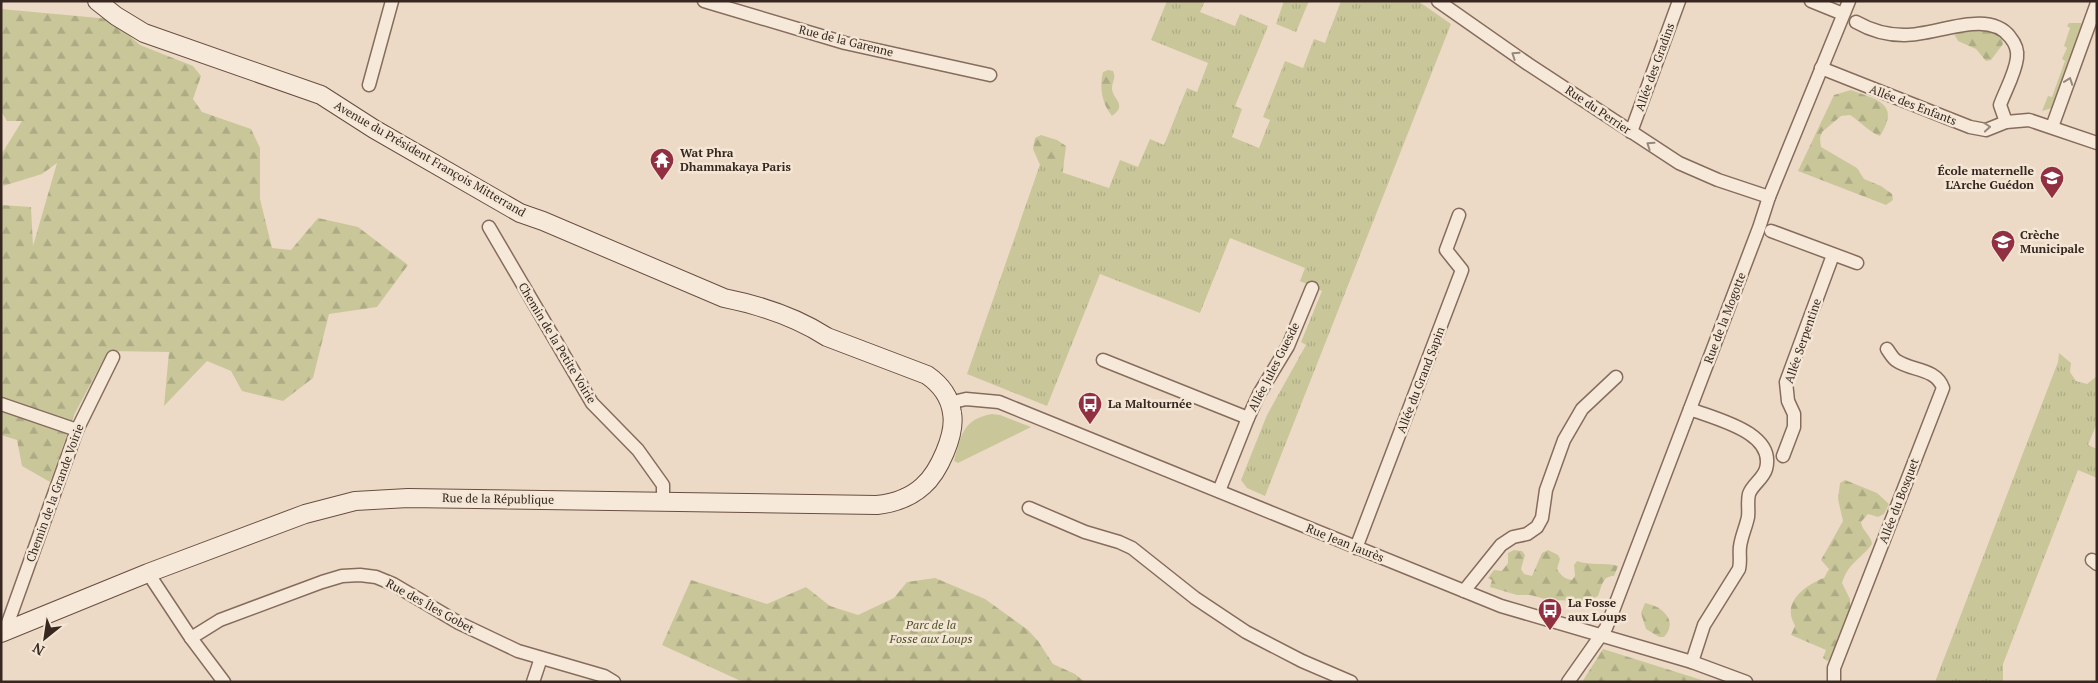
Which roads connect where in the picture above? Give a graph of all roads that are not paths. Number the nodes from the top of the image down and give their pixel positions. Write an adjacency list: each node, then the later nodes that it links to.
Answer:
1 (98, 1): 30 (street, Avenue du Président François Mitterrand)
2 (392, 1): 14 (street)
3 (704, 1): 13 (street, Rue de la Garenne)
4 (1438, 1): 17 (street, Rue du Perrier, one-way to 4)
5 (1679, 1): 17 (street, Allée des Gradins)
6 (1811, 1): 9 (street)
7 (1849, 1): 9 (street, Rue de la Mogotte)
8 (2097, 3): 11 (street)
9 (1843, 14): 12 (street, Rue de la Mogotte)
10 (1856, 22): 15 (street)
11 (2093, 27): 16 (street, one-way to 11)
12 (1822, 68): 15 (street, Allée des Enfants, one-way to 15); 19 (street, Rue de la Mogotte)
13 (990, 75)
14 (369, 85)
15 (2006, 122): 16 (street, Allée des Enfants)
16 (2052, 127): 18 (street, Allée des Enfants)
17 (1631, 132): 19 (street, Rue du Perrier, one-way to 17)
18 (2097, 143)
19 (1769, 197): 32 (street, Rue de la Mogotte)
20 (1459, 215): 39 (street, Allée du Grand Sapin)
21 (489, 227): 37 (street, Chemin de la Petite Voirie)
22 (1771, 231): 23 (street)
23 (1834, 255): 24 (street); 35 (street, Allée Serpentine)
24 (1857, 264)
25 (1312, 288): 33 (street, Allée Jules Guesde)
26 (1887, 349): 53 (street, Allée du Bosquet)
27 (113, 357): 34 (street, Chemin de la Grande Voirie)
28 (1103, 360): 33 (street, Allée Jules Guesde)
29 (1616, 377): 41 (street)
30 (949, 403): 36 (street, Rue Jean Jaurès); 37 (street, Rue de la République)
31 (1, 404): 34 (street)
32 (1690, 409): 43 (street, Rue de la Mogotte); 46 (street)
33 (1248, 418): 36 (street, Allée Jules Guesde)
34 (77, 430): 42 (street, Chemin de la Grande Voirie)
35 (1783, 456)
36 (1219, 491): 39 (street, Rue Jean Jaurès)
37 (663, 500): 40 (street, Rue de la République)
38 (1029, 508): 50 (street)
39 (1356, 548): 41 (street, Rue Jean Jaurès)
40 (148, 573): 42 (street, Rue de la République); 44 (street)
41 (1464, 591): 43 (street, Rue Jean Jaurès)
42 (3, 632)
43 (1600, 635): 46 (street, Rue Jean Jaurès); 51 (street, Rue de la Mogotte)
44 (191, 638): 45 (street, Rue des Îles Gobet); 47 (street)
45 (541, 658): 48 (street); 49 (street, Rue des Îles Gobet)
46 (1692, 662): 52 (street, Rue Jean Jaurès)
47 (218, 680)
48 (533, 682)
49 (614, 682)
50 (1351, 682)
51 (1568, 682)
52 (1746, 682)
53 (1834, 682)

